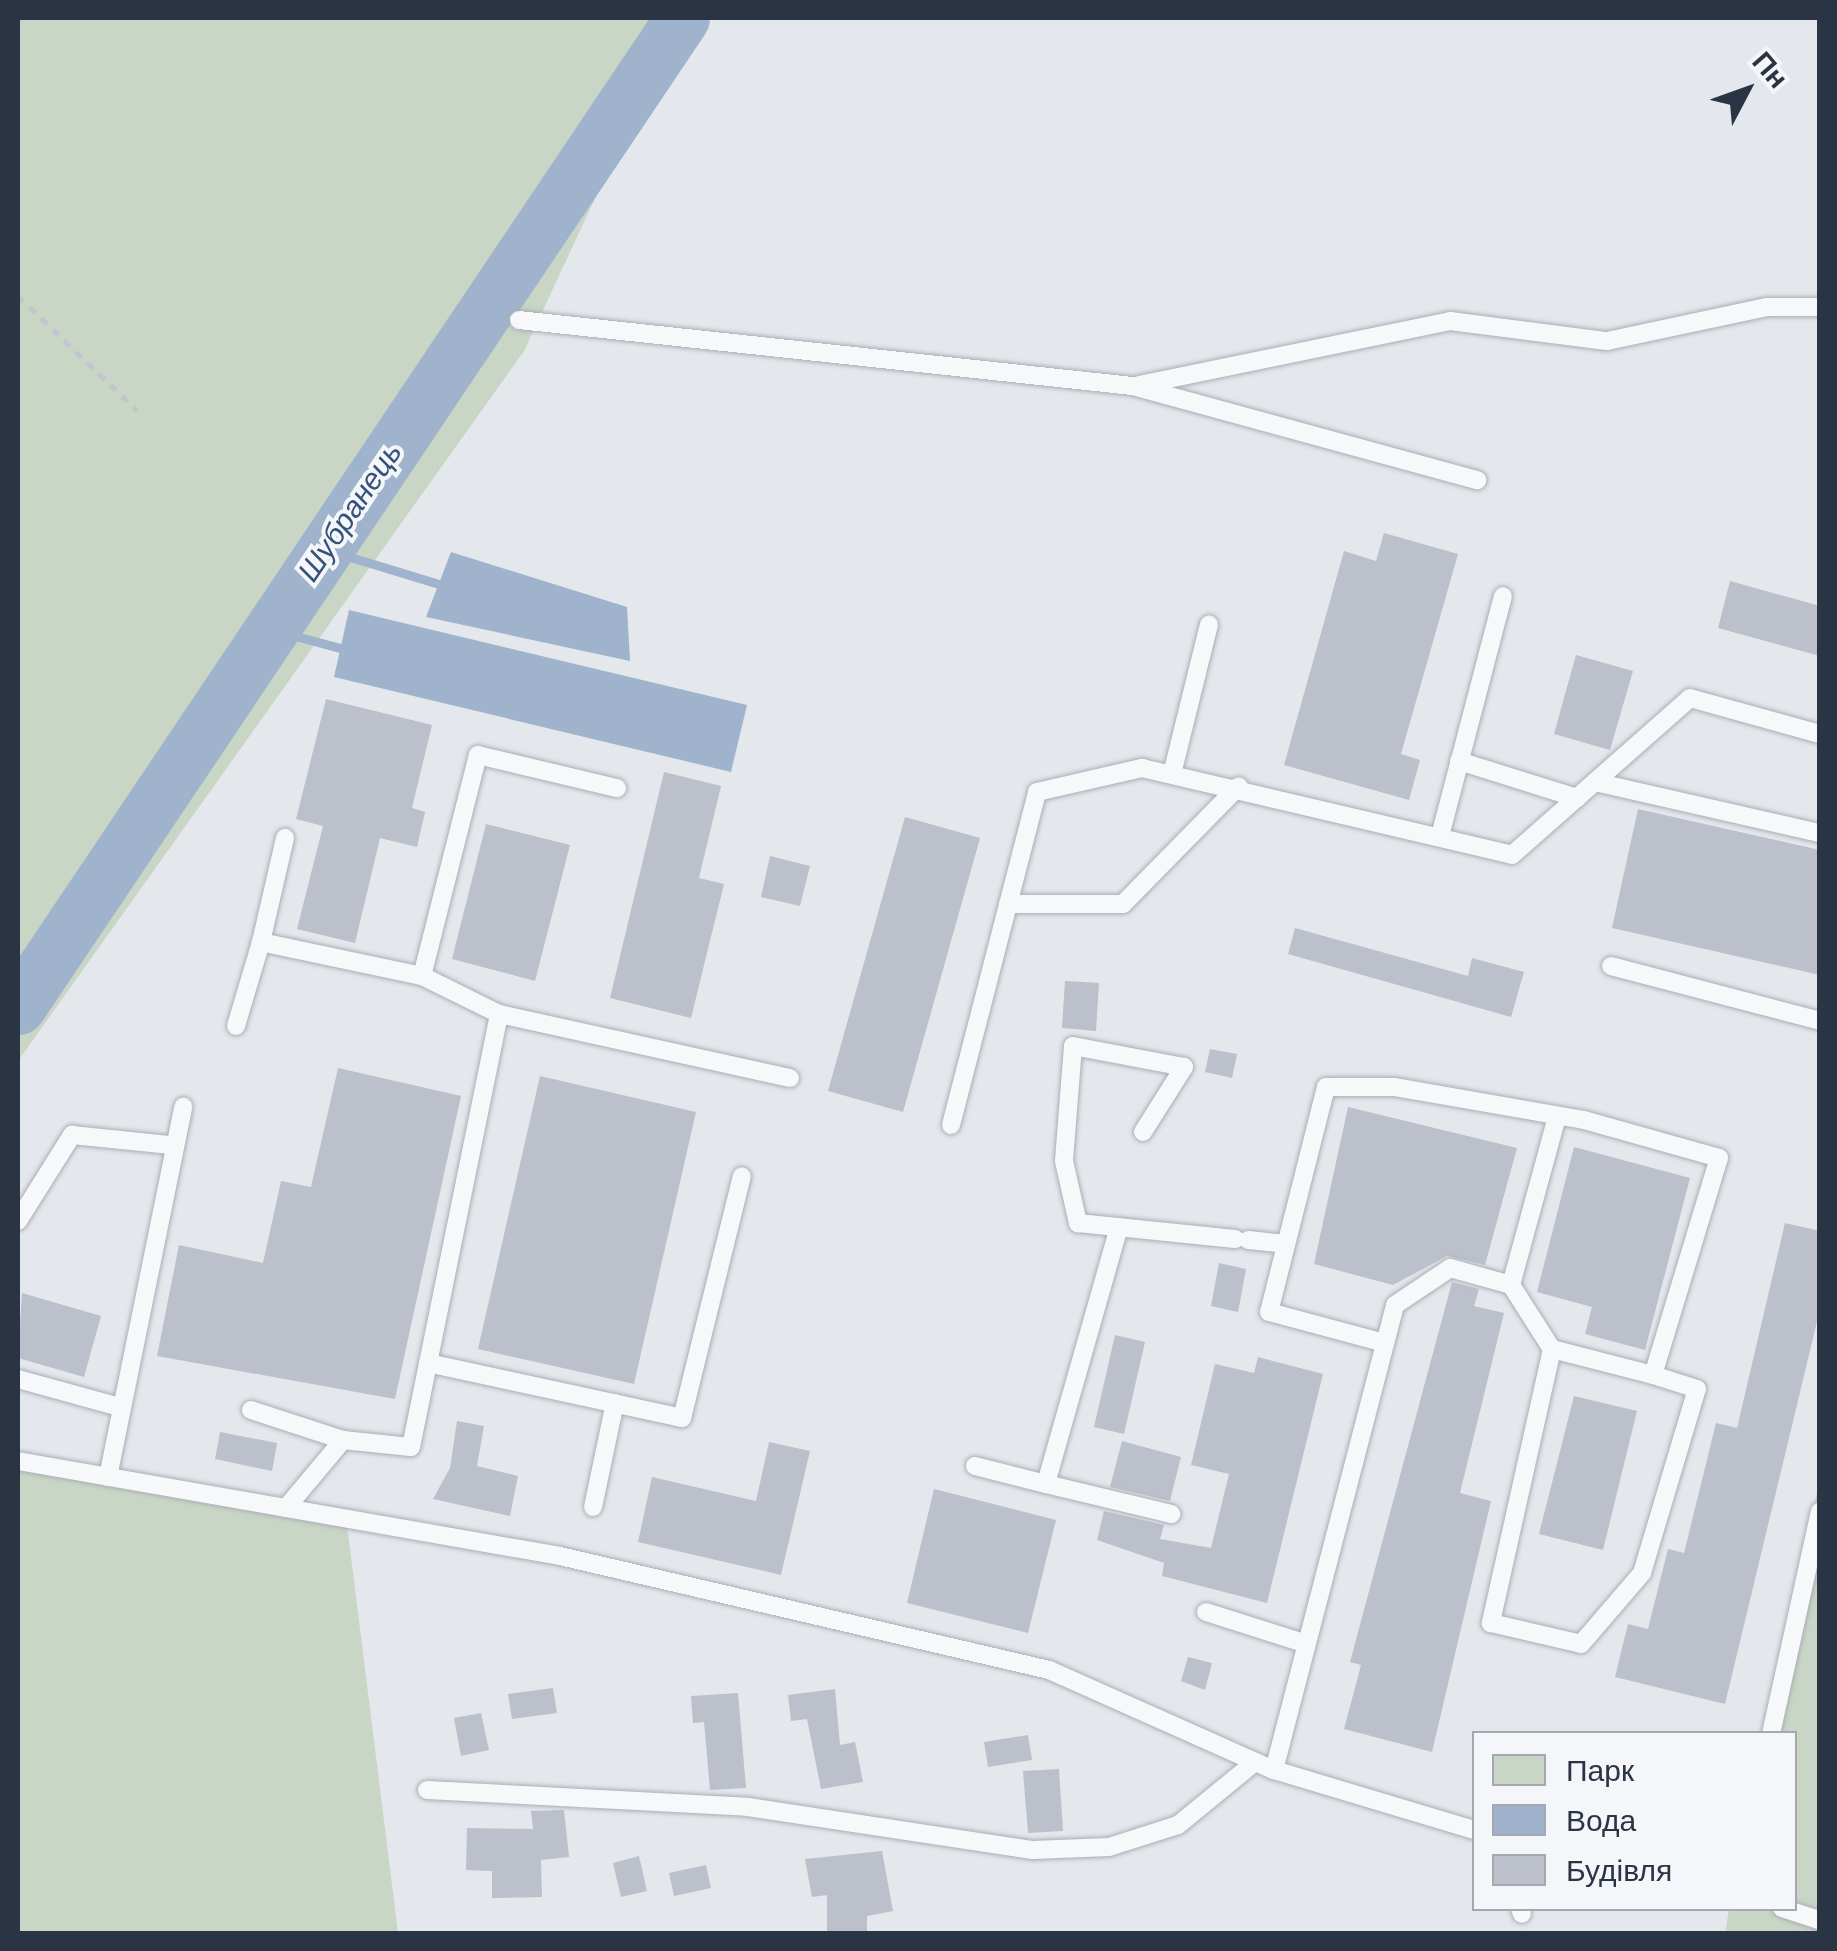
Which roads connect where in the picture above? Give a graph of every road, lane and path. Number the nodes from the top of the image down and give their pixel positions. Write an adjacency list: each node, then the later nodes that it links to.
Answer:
1 (18, 296): 5 (path)
2 (1820, 307): 4 (lane)
3 (519, 320): 4 (lane)
4 (1133, 386): 6 (lane)
5 (136, 410)
6 (1477, 480)
7 (1503, 596): 10 (lane)
8 (1209, 626): 11 (lane)
9 (1820, 734): 12 (lane)
10 (1460, 761): 15 (lane); 17 (lane)
11 (1172, 774): 13 (lane); 19 (lane)
12 (1595, 782): 15 (lane); 16 (lane)
13 (1239, 786): 17 (lane); 19 (lane)
14 (617, 788): 22 (lane)
15 (1577, 798): 17 (lane)
16 (1820, 833)
17 (1440, 836)
18 (285, 838): 20 (lane)
19 (1008, 904): 29 (lane)
20 (262, 942): 22 (lane); 25 (lane)
21 (1611, 966): 24 (lane)
22 (422, 976): 23 (lane)
23 (499, 1014): 26 (lane); 39 (lane)
24 (1820, 1021)
25 (236, 1026)
26 (790, 1078)
27 (183, 1107): 31 (lane)
28 (1557, 1117): 35 (lane); 36 (lane); 40 (lane)
29 (952, 1124)
30 (1143, 1132): 34 (lane)
31 (171, 1145): 33 (lane); 43 (lane)
32 (742, 1176): 42 (lane)
33 (18, 1221)
34 (1120, 1227): 35 (lane); 49 (lane)
35 (1286, 1244): 37 (lane)
36 (1511, 1285): 37 (lane); 38 (lane)
37 (1385, 1343): 55 (lane)
38 (1552, 1349): 40 (lane); 40 (lane)
39 (428, 1363): 42 (lane); 45 (lane)
40 (1653, 1375)
41 (18, 1379): 43 (lane)
42 (615, 1403): 50 (lane)
43 (116, 1406): 48 (lane)
44 (251, 1410): 45 (lane)
45 (344, 1440): 51 (lane)
46 (18, 1461): 48 (lane)
47 (975, 1466): 49 (lane)
48 (108, 1476): 51 (lane)
49 (1046, 1484): 53 (lane)
50 (594, 1507)
51 (286, 1508): 57 (lane)
52 (1820, 1511): 56 (lane)
53 (1171, 1514)
54 (1206, 1612): 55 (lane)
55 (1304, 1642): 58 (lane)
56 (1772, 1731)
57 (1255, 1762): 58 (lane); 59 (lane)
58 (1274, 1770): 60 (lane)
59 (426, 1790)
60 (1472, 1829)
61 (1792, 1911): 62 (lane)
62 (1820, 1920)

